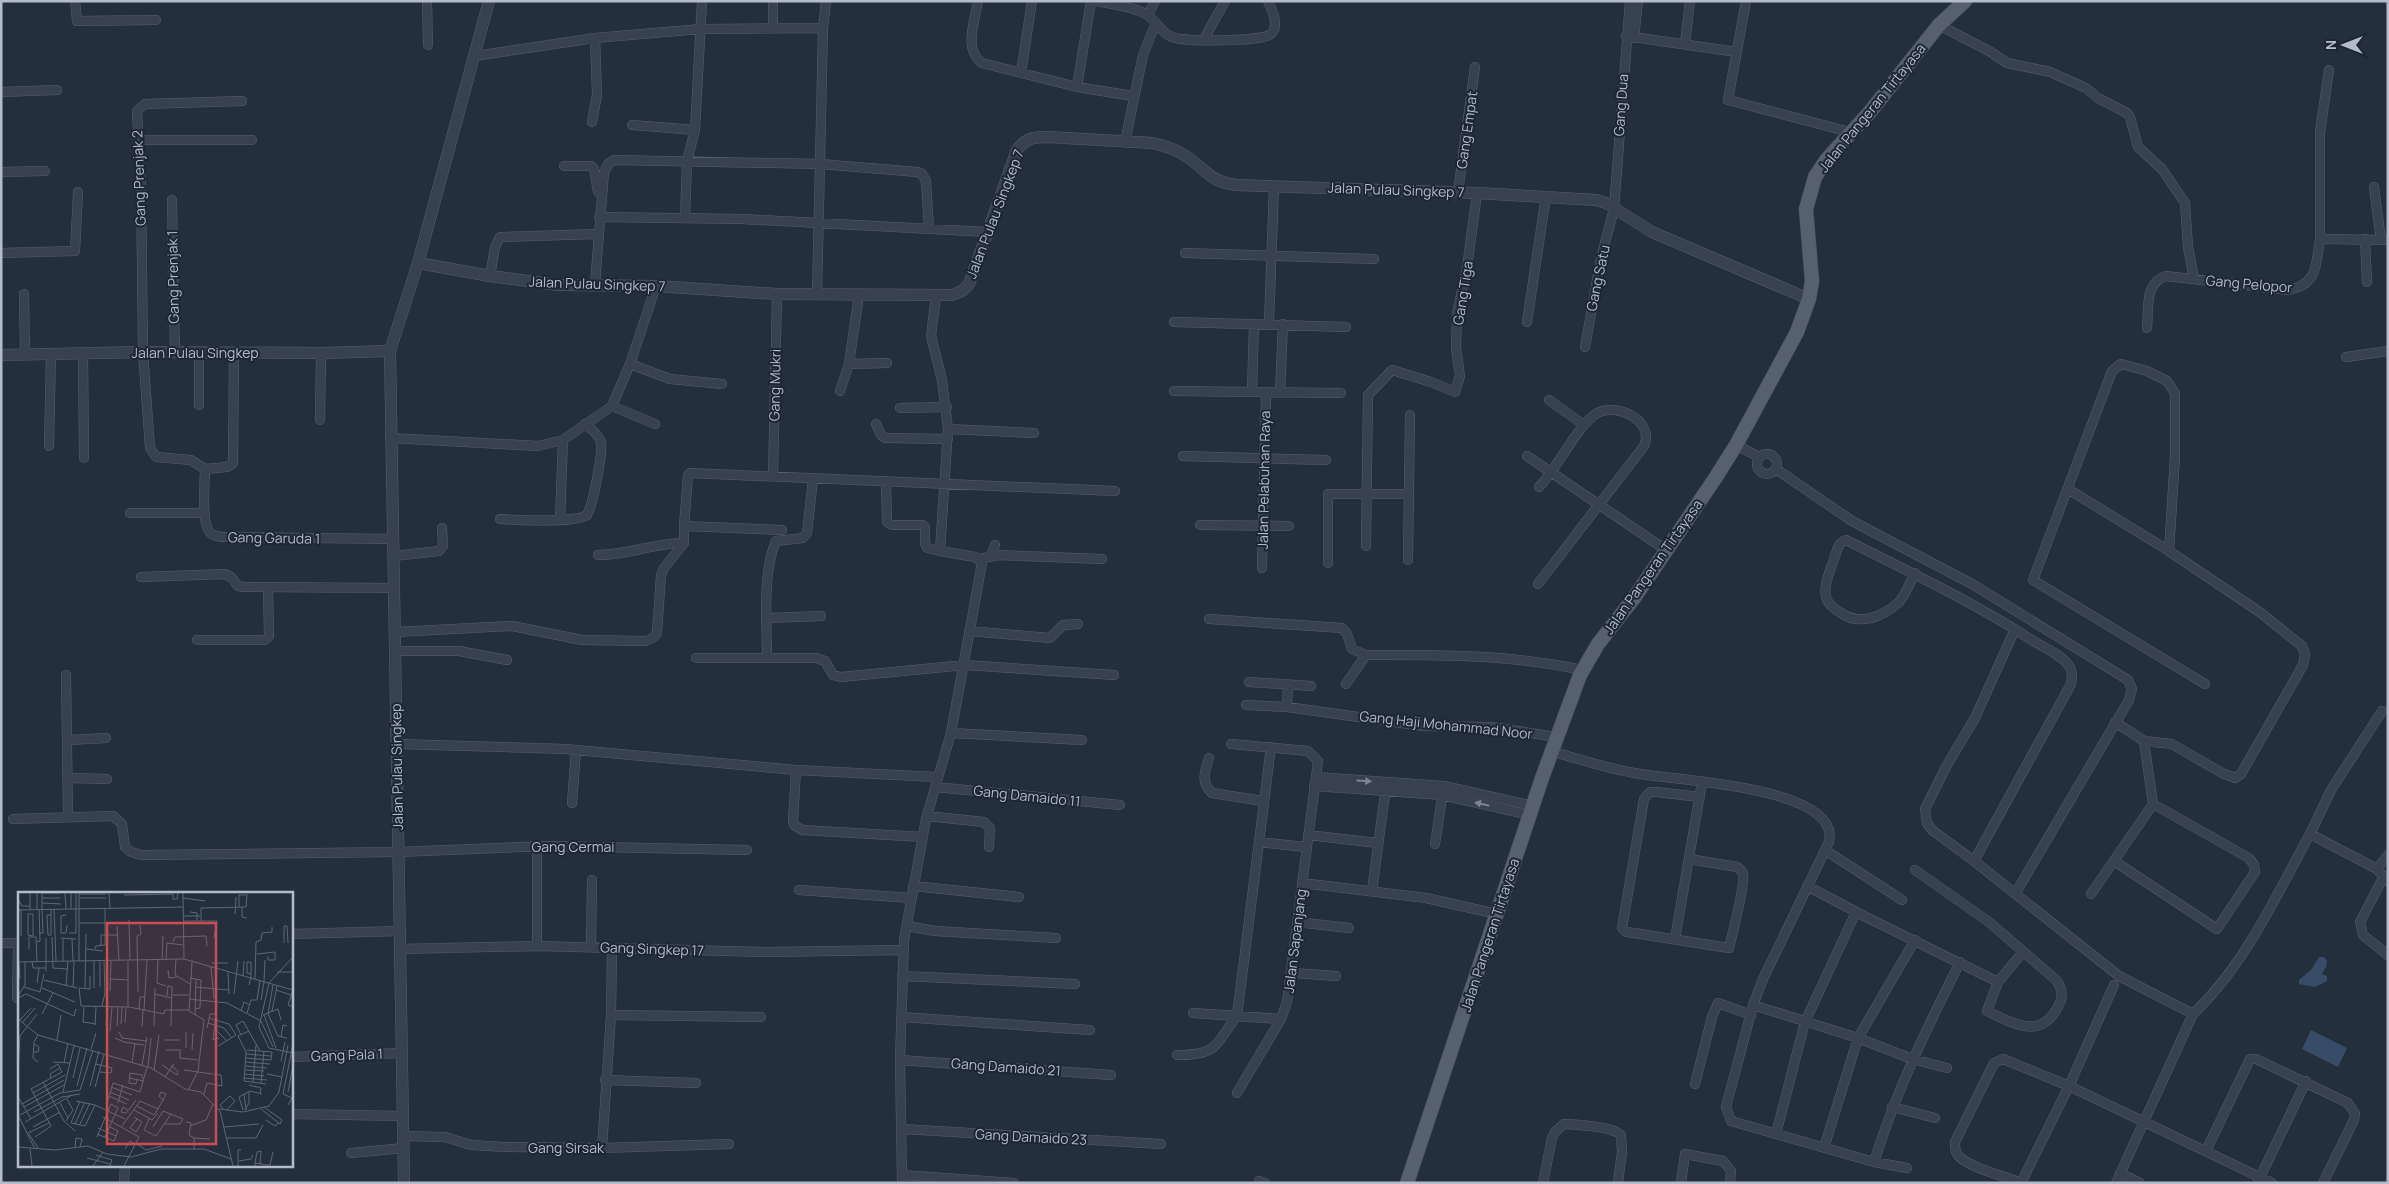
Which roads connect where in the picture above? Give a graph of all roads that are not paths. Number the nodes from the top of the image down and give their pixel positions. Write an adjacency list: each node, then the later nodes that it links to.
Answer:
1 (75, 1): 20 (street)
2 (427, 1): 30 (street)
3 (489, 1): 32 (street, Jalan Pulau Singkep)
4 (702, 1): 25 (street)
5 (773, 1): 23 (street)
6 (826, 1): 24 (street)
7 (978, 1): 35 (street)
8 (1032, 1): 35 (street)
9 (1091, 1): 36 (street)
10 (1097, 1): 19 (street)
11 (1155, 1): 19 (street)
12 (1225, 1): 28 (street)
13 (1268, 1): 28 (street)
14 (1630, 1): 26 (street, Gang Dua)
15 (1638, 1): 26 (street)
16 (1690, 1): 29 (street)
17 (1746, 1): 31 (street)
18 (1965, 1): 22 (main road, Jalan Pangeran Tirtayasa)
19 (1148, 15): 21 (street)
20 (156, 20)
21 (1155, 25): 28 (street); 39 (street)
22 (1939, 25): 44 (main road, Jalan Pangeran Tirtayasa); 77 (street)
23 (773, 28): 24 (street); 25 (street)
24 (823, 28): 49 (street)
25 (700, 29): 27 (street); 43 (street)
26 (1630, 37): 29 (street); 61 (street, Gang Dua)
27 (594, 38): 32 (street); 41 (street)
28 (1204, 39)
29 (1684, 44): 31 (street)
30 (428, 45)
31 (1737, 52): 44 (street)
32 (475, 56): 75 (street, Jalan Pulau Singkep)
33 (1475, 67): 56 (street, Gang Empat)
34 (2329, 70): 68 (street, Gang Pelopor)
35 (1022, 73): 36 (street)
36 (1077, 87): 39 (street)
37 (57, 90): 38 (street)
38 (1, 92)
39 (1133, 96): 47 (street)
40 (242, 101): 45 (street, Gang Prenjak 2)
41 (592, 122)
42 (632, 126): 43 (street)
43 (695, 130): 48 (street)
44 (1850, 132): 86 (main road, Jalan Pangeran Tirtayasa)
45 (138, 140): 46 (street); 97 (street, Gang Prenjak 2)
46 (252, 140)
47 (1125, 142): 53 (street, Jalan Pulau Singkep 7); 66 (street, Jalan Pulau Singkep 7)
48 (687, 161): 49 (street); 60 (street); 63 (street)
49 (820, 164): 64 (street); 65 (street)
50 (564, 166): 60 (street)
51 (45, 171): 52 (street)
52 (1, 172)
53 (1274, 186): 56 (street, Jalan Pulau Singkep 7); 73 (street)
54 (2374, 187): 70 (street)
55 (78, 192): 71 (street)
56 (1458, 192): 57 (street, Jalan Pulau Singkep 7)
57 (1477, 193): 58 (street, Jalan Pulau Singkep 7); 150 (street, Gang Tiga)
58 (1546, 196): 61 (street, Jalan Pulau Singkep 7); 88 (street)
59 (172, 200): 99 (street, Gang Prenjak 1)
60 (600, 204): 62 (street)
61 (1614, 209): 86 (street, Jalan Pulau Singkep 7); 94 (street, Gang Satu)
62 (599, 217): 63 (street); 67 (street)
63 (685, 218): 64 (street)
64 (818, 222): 65 (street); 83 (street)
65 (929, 228): 66 (street)
66 (988, 232): 85 (street, Jalan Pulau Singkep 7)
67 (598, 234): 76 (street); 79 (street)
68 (2320, 239): 69 (street); 77 (street, Gang Pelopor)
69 (2365, 239): 70 (street); 78 (street)
70 (2384, 240)
71 (1, 253)
72 (1185, 253): 73 (street)
73 (1270, 256): 74 (street); 89 (street)
74 (1374, 258)
75 (418, 263): 76 (street, Jalan Pulau Singkep 7); 95 (street, Jalan Pulau Singkep)
76 (490, 276): 79 (street, Jalan Pulau Singkep 7)
77 (2194, 279): 93 (street, Gang Pelopor)
78 (2366, 282)
79 (595, 284): 80 (street, Jalan Pulau Singkep 7)
80 (656, 286): 82 (street, Jalan Pulau Singkep 7); 108 (street)
81 (24, 294): 104 (street)
82 (777, 294): 83 (street, Jalan Pulau Singkep 7); 143 (street, Gang Mukri)
83 (817, 295): 84 (street, Jalan Pulau Singkep 7)
84 (859, 295): 85 (street, Jalan Pulau Singkep 7); 109 (street)
85 (936, 296): 120 (street)
86 (1809, 299): 132 (main road, Jalan Pangeran Tirtayasa)
87 (1174, 322): 90 (street)
88 (1527, 322)
89 (1269, 323): 90 (street); 91 (street)
90 (1254, 324): 113 (street, Jalan Pelabuhan Raya)
91 (1283, 324): 92 (street); 115 (street, Jalan Pelabuhan Raya)
92 (1346, 326)
93 (2147, 328)
94 (1585, 347)
95 (390, 351): 100 (street, Jalan Pulau Singkep); 130 (street, Jalan Pulau Singkep)
96 (2388, 351): 106 (street)
97 (143, 352): 98 (street, Jalan Pulau Singkep); 99 (street, Jalan Pulau Singkep); 140 (street, Gang Prenjak 2)
98 (83, 353): 105 (street, Jalan Pulau Singkep); 137 (street)
99 (174, 353): 101 (street, Jalan Pulau Singkep)
100 (320, 353): 102 (street, Jalan Pulau Singkep); 123 (street)
101 (199, 354): 102 (street, Jalan Pulau Singkep); 118 (street)
102 (234, 354): 140 (street)
103 (1, 355): 104 (street, Jalan Pulau Singkep)
104 (25, 355): 105 (street, Jalan Pulau Singkep)
105 (51, 355): 133 (street)
106 (2346, 357)
107 (887, 363): 109 (street)
108 (630, 364): 110 (street); 119 (street)
109 (850, 364): 111 (street)
110 (722, 384)
111 (840, 391)
112 (1174, 391): 113 (street)
113 (1252, 391): 114 (street)
114 (1266, 392): 115 (street); 138 (street, Jalan Pelabuhan Raya)
115 (1280, 392): 116 (street)
116 (1341, 393)
117 (1549, 400): 127 (street)
118 (199, 405)
119 (612, 406): 124 (street); 125 (street)
120 (947, 407): 121 (street); 129 (street)
121 (900, 408)
122 (1410, 415): 151 (street)
123 (320, 420)
124 (585, 424): 131 (street); 156 (street)
125 (655, 424)
126 (876, 424): 129 (street)
127 (1584, 425): 142 (street); 152 (street)
128 (1034, 433): 129 (street)
129 (948, 434): 146 (street)
130 (390, 438): 131 (street); 163 (street, Jalan Pulau Singkep)
131 (563, 440): 156 (street)
132 (1736, 445): 136 (street); 167 (main road, Jalan Pangeran Tirtayasa)
133 (50, 446)
134 (1183, 456): 138 (street)
135 (1527, 456): 142 (street)
136 (1759, 457): 141 (street); 141 (street)
137 (84, 458)
138 (1264, 460): 139 (street); 159 (street, Jalan Pelabuhan Raya)
139 (1326, 460)
140 (205, 469): 154 (street, Gang Garuda 1)
141 (1776, 469): 208 (street)
142 (1553, 472): 147 (street); 152 (street)
143 (773, 476): 144 (street); 158 (street)
144 (813, 479): 145 (street); 184 (street)
145 (886, 481): 146 (street); 168 (street)
146 (944, 482): 149 (street); 168 (street)
147 (1539, 487)
148 (2068, 489): 169 (street); 169 (street); 202 (street)
149 (1115, 491)
150 (1367, 494): 151 (street); 166 (street); 176 (street)
151 (1408, 494): 175 (street)
152 (1599, 506): 167 (street); 180 (street)
153 (130, 513): 154 (street)
154 (205, 513): 163 (street, Gang Garuda 1)
155 (500, 519): 156 (street)
156 (560, 519)
157 (1200, 525): 159 (street)
158 (684, 526): 162 (street); 164 (street)
159 (1263, 526): 160 (street); 177 (street, Jalan Pelabuhan Raya)
160 (1288, 526)
161 (442, 528): 172 (street)
162 (782, 530)
163 (393, 539): 172 (street, Jalan Pulau Singkep)
164 (684, 543): 170 (street); 189 (street)
165 (995, 545): 171 (street)
166 (1366, 546)
167 (1666, 550): 197 (main road, Jalan Pangeran Tirtayasa)
168 (940, 551): 173 (street)
169 (2169, 551): 214 (street)
170 (598, 555)
171 (991, 555): 173 (street); 174 (street)
172 (394, 556): 182 (street, Jalan Pulau Singkep)
173 (979, 559): 188 (street)
174 (1102, 559)
175 (1408, 560)
176 (1328, 563)
177 (1262, 568)
178 (1915, 573): 178 (street); 187 (street)
179 (142, 577): 181 (street)
180 (1538, 584)
181 (268, 588): 182 (street); 190 (street)
182 (394, 588): 189 (street, Jalan Pulau Singkep)
183 (822, 616): 184 (street)
184 (768, 618): 194 (street)
185 (1209, 619): 192 (street)
186 (1078, 624): 188 (street)
187 (2015, 628): 253 (street); 253 (street)
188 (969, 631): 196 (street)
189 (395, 632): 191 (street, Jalan Pulau Singkep)
190 (197, 640)
191 (395, 651): 195 (street); 215 (street, Jalan Pulau Singkep)
192 (1366, 655): 197 (street); 201 (street)
193 (696, 658): 194 (street)
194 (767, 658): 196 (street)
195 (507, 660)
196 (964, 665): 199 (street); 209 (street)
197 (1583, 670): 210 (main road, Jalan Pangeran Tirtayasa)
198 (66, 675): 212 (street)
199 (1114, 675)
200 (1249, 682): 203 (street)
201 (1346, 684)
202 (2205, 684)
203 (1288, 685): 204 (street); 206 (street)
204 (1311, 686)
205 (1246, 705): 206 (street, Gang Haji Mohammad Noor)
206 (1287, 707): 210 (street, Gang Haji Mohammad Noor)
207 (2382, 711): 239 (street)
208 (2115, 722): 214 (street); 264 (street)
209 (951, 733): 213 (street); 223 (street)
210 (1556, 737): 219 (main road, Jalan Pangeran Tirtayasa)
211 (106, 738): 212 (street)
212 (68, 740): 222 (street)
213 (1082, 740)
214 (2144, 741): 233 (street)
215 (397, 744): 218 (street); 250 (street, Jalan Pulau Singkep)
216 (1231, 744): 217 (street)
217 (1271, 747): 225 (street, Jalan Sapanjang); 231 (street)
218 (576, 750): 221 (street); 232 (street)
219 (1551, 751): 226 (street); 235 (main road, Jalan Pangeran Tirtayasa)
220 (1209, 758): 231 (street)
221 (796, 770): 223 (street); 241 (street)
222 (68, 778): 224 (street); 236 (street)
223 (937, 778): 227 (street)
224 (107, 779)
225 (1315, 782): 228 (street); 240 (street, Jalan Sapanjang)
226 (1702, 782): 230 (street); 249 (street)
227 (935, 787): 234 (street, Gang Damaido 11); 237 (street)
228 (1386, 787): 229 (street); 243 (street)
229 (1443, 790): 235 (street); 244 (street)
230 (1700, 797): 252 (street); 277 (street)
231 (1263, 801): 242 (street)
232 (572, 803)
233 (2153, 804): 254 (street); 254 (street)
234 (1120, 805)
235 (1531, 810): 270 (main road, Jalan Pangeran Tirtayasa)
236 (68, 816): 238 (street); 250 (street, Gang Cermai)
237 (927, 816): 241 (street); 246 (street)
238 (13, 819)
239 (2310, 834): 255 (street); 298 (street)
240 (1308, 835): 243 (street); 247 (street, Jalan Sapanjang)
241 (923, 837): 260 (street)
242 (1259, 842): 247 (street); 301 (street)
243 (1378, 843): 263 (street)
244 (1434, 844)
245 (537, 846): 248 (street, Gang Cermai); 250 (street, Gang Cermai); 281 (street)
246 (989, 847)
247 (1306, 847): 259 (street, Jalan Sapanjang)
248 (747, 850)
249 (1825, 850): 261 (street); 268 (street)
250 (398, 852): 274 (street, Jalan Pulau Singkep)
251 (2388, 854): 255 (street)
252 (1689, 859): 277 (street); 277 (street)
253 (1974, 861): 264 (street)
254 (2114, 861): 265 (street)
255 (2377, 869): 257 (street)
256 (1915, 870): 286 (street)
257 (2386, 879): 287 (street)
258 (592, 880): 282 (street)
259 (1302, 882): 263 (street); 271 (street, Jalan Sapanjang)
260 (913, 886): 266 (street); 267 (street)
261 (1807, 886): 269 (street); 296 (street)
262 (799, 890): 267 (street)
263 (1372, 891): 270 (street)
264 (2016, 894): 298 (street)
265 (2091, 894)
266 (1019, 897)
267 (911, 898): 272 (street)
268 (1902, 900)
269 (1856, 912): 278 (street); 305 (street)
270 (1497, 914): 345 (main road, Jalan Pangeran Tirtayasa)
271 (1298, 922): 273 (street); 289 (street, Jalan Sapanjang)
272 (907, 926): 276 (street); 285 (street)
273 (1350, 928)
274 (400, 931): 275 (street); 284 (street, Jalan Pulau Singkep)
275 (292, 934)
276 (1056, 938)
277 (1675, 939)
278 (1915, 940): 288 (street); 307 (street)
279 (18, 943): 280 (street); 295 (street)
280 (1, 944)
281 (537, 946): 282 (street, Gang Singkep 17); 284 (street, Gang Singkep 17)
282 (591, 947): 283 (street, Gang Singkep 17)
283 (612, 948): 285 (street, Gang Singkep 17); 299 (street)
284 (400, 950): 308 (street, Jalan Pulau Singkep)
285 (903, 950): 290 (street)
286 (2023, 952): 292 (street); 292 (street)
287 (2388, 955)
288 (1960, 962): 292 (street); 311 (street)
289 (1293, 973): 291 (street); 304 (street, Jalan Sapanjang)
290 (902, 976): 293 (street); 303 (street)
291 (1336, 976)
292 (1998, 982)
293 (1075, 984)
294 (2114, 985): 319 (street)
295 (17, 998)
296 (1754, 1005): 300 (street); 305 (street)
297 (1193, 1013): 301 (street)
298 (2193, 1014): 325 (street)
299 (611, 1015): 302 (street); 315 (street)
300 (1751, 1015): 318 (street); 327 (street)
301 (1237, 1016): 304 (street); 309 (street)
302 (761, 1017)
303 (901, 1017): 306 (street); 312 (street)
304 (1282, 1019): 320 (street, Jalan Sapanjang)
305 (1805, 1022): 307 (street); 327 (street)
306 (1090, 1030)
307 (1858, 1038): 311 (street); 333 (street)
308 (402, 1053): 310 (street, Gang Pala 1); 323 (street, Jalan Pulau Singkep)
309 (1177, 1055)
310 (292, 1057)
311 (1912, 1059): 313 (street); 321 (street)
312 (900, 1060): 314 (street, Gang Damaido 21); 326 (street)
313 (1947, 1068)
314 (1111, 1075)
315 (605, 1080): 317 (street); 332 (street)
316 (2306, 1081): 334 (street); 341 (street); 354 (street)
317 (696, 1083)
318 (1695, 1084)
319 (2069, 1086): 325 (street); 350 (street); 350 (street)
320 (1237, 1092)
321 (1892, 1107): 324 (street); 336 (street)
322 (292, 1114): 323 (street)
323 (403, 1116): 328 (street, Jalan Pulau Singkep)
324 (1935, 1118)
325 (2144, 1123): 334 (street); 339 (street)
326 (902, 1130): 330 (street, Gang Damaido 23); 340 (street)
327 (1776, 1134): 333 (street)
328 (404, 1136): 331 (street, Jalan Pulau Singkep); 332 (street, Gang Sirsak)
329 (729, 1144): 332 (street, Gang Sirsak)
330 (1161, 1144)
331 (404, 1148): 335 (street); 343 (street, Jalan Pulau Singkep)
332 (602, 1148)
333 (1824, 1148): 336 (street)
334 (2206, 1151): 341 (street)
335 (351, 1153)
336 (1874, 1162): 338 (street)
337 (125, 1166): 342 (street)
338 (1907, 1168)
339 (2120, 1173): 351 (street); 352 (street)
340 (902, 1179): 344 (street)
341 (2258, 1180): 353 (street)
342 (124, 1183)
343 (404, 1183)
344 (1014, 1183)
345 (1407, 1183)
346 (1543, 1183): 347 (street)
347 (1618, 1183)
348 (1681, 1183): 349 (street)
349 (1730, 1183)
350 (2021, 1183)
351 (2116, 1183)
352 (2140, 1183)
353 (2272, 1183)
354 (2323, 1183)

